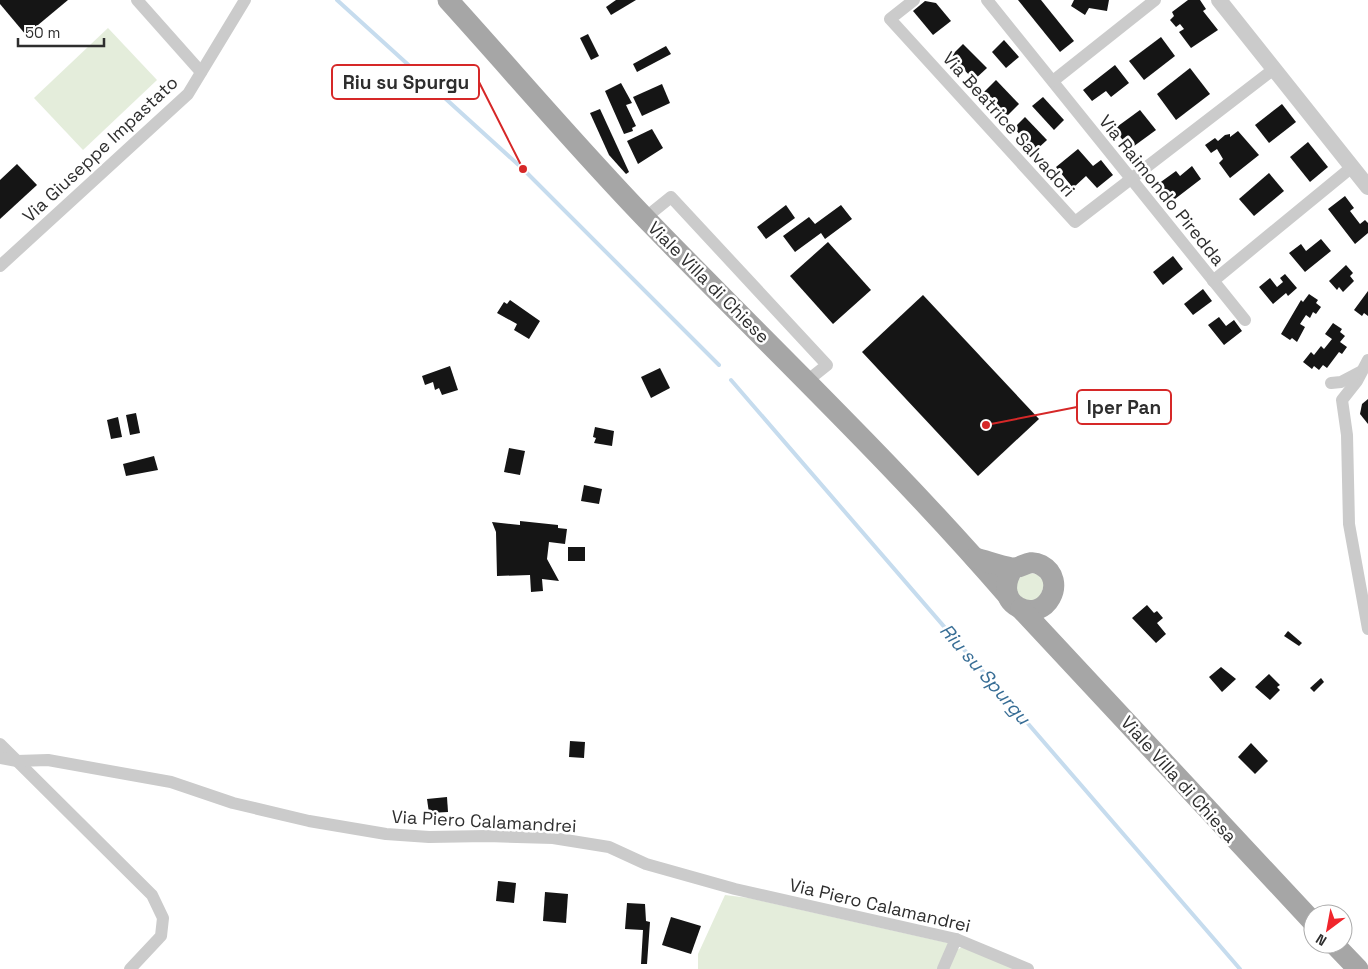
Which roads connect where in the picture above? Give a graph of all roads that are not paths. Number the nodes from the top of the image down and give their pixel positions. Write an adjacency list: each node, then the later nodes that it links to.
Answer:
1 (137, 0): 9 (street)
2 (245, 0): 9 (street, Via Giuseppe Impastato)
3 (448, 0): 14 (main road, Viale Villa di Chiese)
4 (914, 0): 12 (street, Via Beatrice Salvadori)
5 (987, 0): 10 (street, Via Raimondo Piredda)
6 (1155, 0): 10 (street)
7 (1219, 0): 8 (street)
8 (1274, 69): 11 (street); 12 (street)
9 (201, 72): 15 (street, Via Giuseppe Impastato)
10 (1052, 81): 12 (street, Via Raimondo Piredda)
11 (1352, 167): 13 (street); 16 (street)
12 (1130, 178): 16 (street, Via Raimondo Piredda)
13 (1368, 187)
14 (645, 218): 20 (main road, Viale Villa di Chiese); 20 (street)
15 (0, 266)
16 (1213, 280): 17 (street, Via Raimondo Piredda)
17 (1245, 320)
18 (1368, 360): 19 (street)
19 (1360, 372): 21 (street); 26 (street)
20 (807, 381): 22 (main road, Viale Villa di Chiese)
21 (1331, 383)
22 (975, 558): 23 (main road); 24 (main road, Viale Villa di Chiesa)
23 (1014, 568): 24 (main road); 25 (main road)
24 (1014, 602): 25 (main road); 27 (main road, Viale Villa di Chiesa)
25 (1044, 606): 27 (main road)
26 (1368, 629)
27 (1047, 635): 31 (main road, Viale Villa di Chiesa)
28 (0, 744): 30 (street)
29 (0, 758): 30 (street, Via Piero Calamandrei)
30 (17, 761): 32 (street, Via Piero Calamandrei); 34 (street)
31 (1303, 911)
32 (956, 939): 35 (street); 36 (street, Via Piero Calamandrei)
33 (1344, 954): 37 (main road)
34 (130, 969)
35 (943, 969)
36 (1028, 969)
37 (1358, 969)

